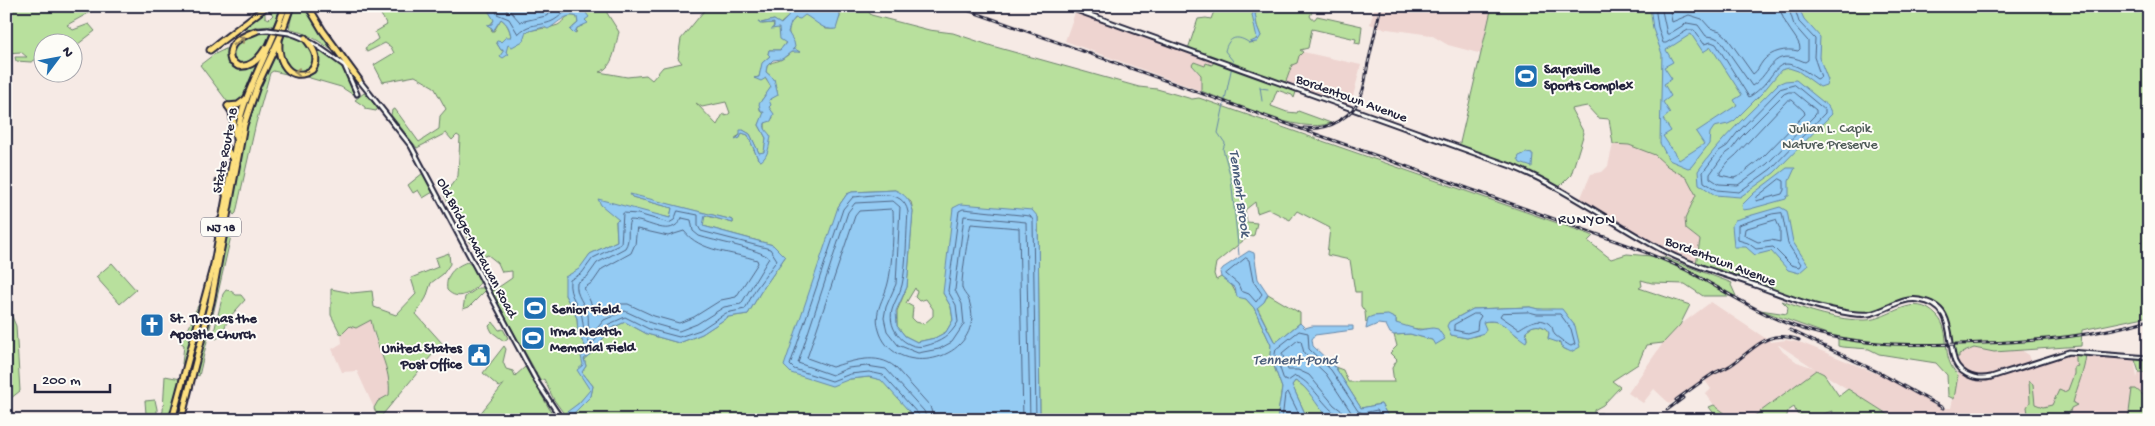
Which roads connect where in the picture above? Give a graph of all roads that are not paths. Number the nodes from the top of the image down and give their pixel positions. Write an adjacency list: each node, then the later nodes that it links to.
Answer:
1 (267, 6): 9 (highway)
2 (285, 6): 7 (highway, State Route 18 / NJ 18)
3 (291, 6): 7 (highway, State Route 18 / NJ 18)
4 (308, 6): 11 (highway)
5 (1066, 6): 19 (main road, Bordentown Avenue)
6 (256, 31): 7 (highway, one-way to 6); 8 (main road, Old Bridge-Matawan Road, bridge)
7 (277, 37): 8 (highway, one-way to 7); 13 (highway, State Route 18 / NJ 18); 21 (highway, State Route 18 / NJ 18)
8 (305, 38): 10 (main road, Old Bridge-Matawan Road)
9 (210, 50)
10 (344, 65): 11 (main road, Old Bridge-Matawan Road); 12 (main road)
11 (359, 80): 22 (main road, Old Bridge-Matawan Road)
12 (357, 94)
13 (246, 99): 14 (highway, State Route 18 / NJ 18); 14 (highway)
14 (236, 144): 15 (highway, State Route 18 / NJ 18)
15 (230, 180): 16 (highway, State Route 18 / NJ 18); 16 (highway)
16 (227, 196): 17 (highway, State Route 18 / NJ 18)
17 (223, 217): 18 (highway, State Route 18 / NJ 18); 18 (highway)
18 (220, 238): 20 (highway, State Route 18 / NJ 18)
19 (2149, 358)
20 (172, 420)
21 (181, 420)
22 (562, 420)

